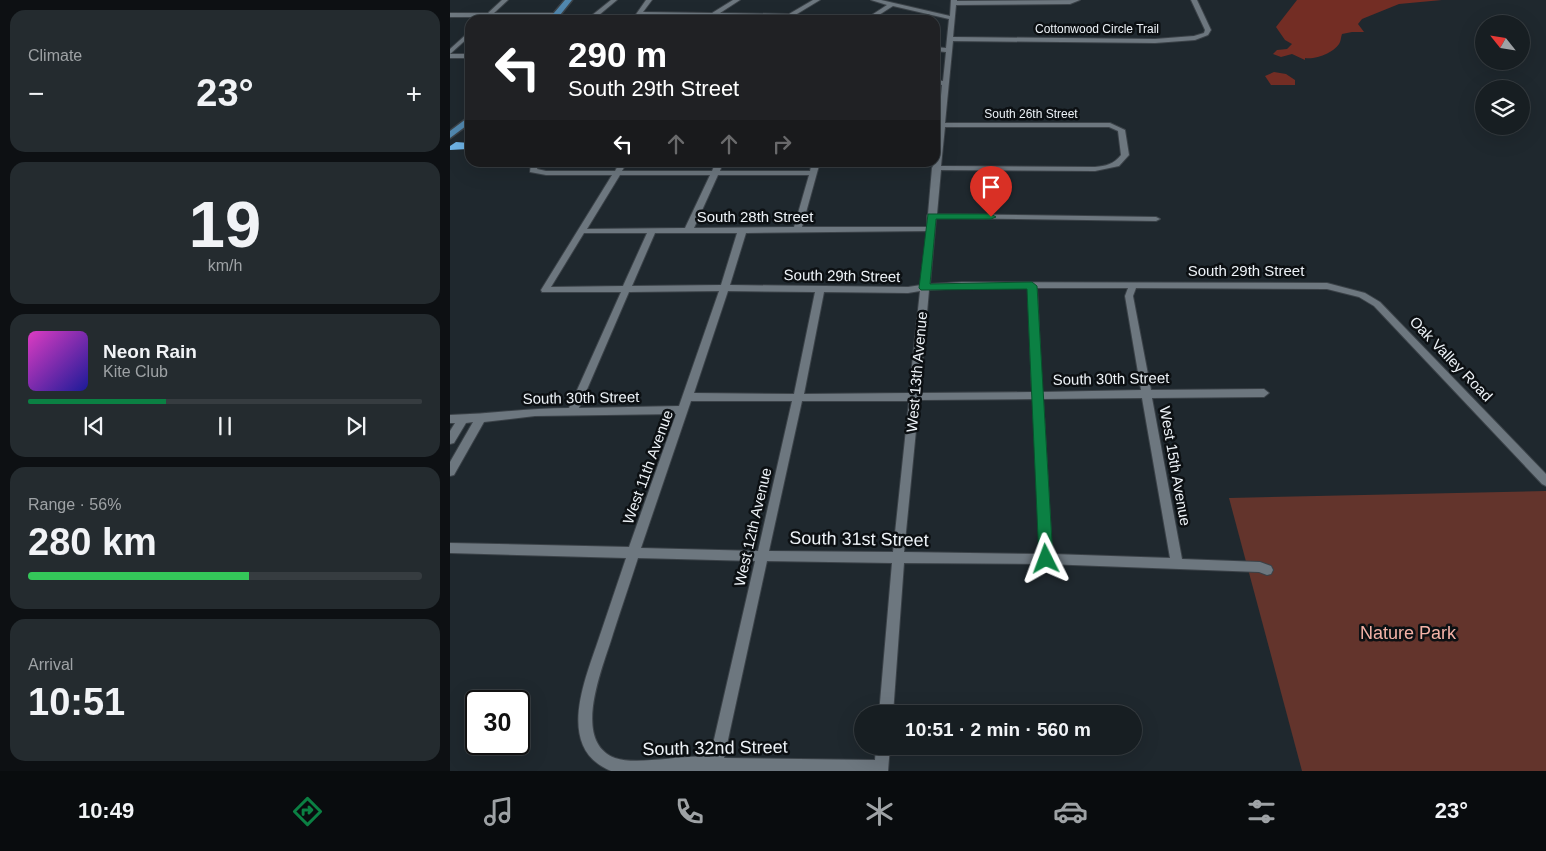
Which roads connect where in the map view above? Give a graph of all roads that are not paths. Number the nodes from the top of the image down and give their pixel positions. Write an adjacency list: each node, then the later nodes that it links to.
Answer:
1 (505, 0): 17 (street)
2 (569, 0): 18 (main road)
3 (614, 0): 19 (street)
4 (650, 0): 14 (street)
5 (737, 0): 15 (street)
6 (817, 0): 21 (street)
7 (874, 0): 13 (street)
8 (905, 0): 13 (street)
9 (1194, 0): 27 (street, Cottonwood Circle Trail)
10 (954, 1): 11 (street); 25 (street, West 13th Avenue)
11 (1016, 1): 12 (street)
12 (1076, 1)
13 (895, 5): 22 (street); 23 (street)
14 (640, 14): 15 (street)
15 (714, 14): 20 (street)
16 (450, 15): 17 (street)
17 (489, 15)
18 (556, 15)
19 (594, 15)
20 (732, 15)
21 (792, 15)
22 (876, 15)
23 (939, 15)
24 (940, 15): 25 (street)
25 (952, 18): 27 (street, West 13th Avenue)
26 (465, 38): 30 (street)
27 (950, 39): 29 (street, West 13th Avenue)
28 (940, 49): 29 (street)
29 (948, 50): 33 (street, West 13th Avenue)
30 (450, 54): 31 (street)
31 (465, 56)
32 (940, 82): 33 (street)
33 (946, 83): 35 (street, West 13th Avenue)
34 (465, 123): 37 (main road)
35 (941, 125): 36 (street, West 13th Avenue); 42 (street, South 26th Street)
36 (940, 134)
37 (450, 135)
38 (534, 167): 45 (street)
39 (621, 167): 45 (street)
40 (718, 167): 43 (street)
41 (815, 167): 44 (street)
42 (936, 168): 46 (street, West 13th Avenue)
43 (715, 173): 44 (street); 45 (street); 51 (street)
44 (813, 173): 53 (street)
45 (617, 174): 49 (street)
46 (932, 216): 47 (street); 48 (street, West 13th Avenue)
47 (1156, 218)
48 (930, 229): 53 (street, South 28th Street); 58 (street, West 13th Avenue)
49 (580, 231): 50 (street, South 28th Street); 59 (street, South 29th Street)
50 (652, 231): 51 (street, South 28th Street); 59 (street)
51 (688, 231): 52 (street, South 28th Street)
52 (742, 231): 53 (street, South 28th Street); 57 (street, West 11th Avenue)
53 (797, 231)
54 (1318, 285): 56 (street, South 29th Street); 74 (street, Oak Valley Road)
55 (1032, 286): 56 (street, South 29th Street); 58 (street, South 29th Street); 63 (street)
56 (1133, 286): 61 (street, West 15th Avenue)
57 (725, 288): 59 (street, South 29th Street); 60 (street, South 29th Street); 64 (street, West 11th Avenue)
58 (924, 288): 60 (street, South 29th Street); 65 (street, West 13th Avenue)
59 (627, 289): 68 (street)
60 (820, 290): 66 (street, West 12th Avenue)
61 (1147, 394): 62 (street, South 30th Street); 63 (street, South 30th Street); 80 (street, West 15th Avenue)
62 (1264, 394)
63 (1037, 396): 65 (street, South 30th Street); 79 (street)
64 (688, 397): 66 (street, South 30th Street); 67 (street, West 11th Avenue)
65 (915, 397): 66 (street, South 30th Street); 78 (street, West 13th Avenue)
66 (798, 398): 77 (street, West 12th Avenue)
67 (684, 410): 68 (street, South 30th Street); 76 (street, West 11th Avenue)
68 (572, 412): 69 (street, South 30th Street)
69 (481, 418): 71 (street, South 30th Street); 73 (street)
70 (450, 419): 71 (street, South 30th Street)
71 (463, 419): 72 (street)
72 (450, 440)
73 (450, 472)
74 (1546, 481)
75 (450, 548): 76 (street, South 31st Street)
76 (634, 551): 77 (street, South 31st Street); 83 (street, West 11th Avenue)
77 (762, 556): 78 (street, South 31st Street); 85 (street, West 12th Avenue)
78 (898, 558): 79 (street, South 31st Street); 82 (street, West 13th Avenue)
79 (1046, 559): 80 (street, South 31st Street)
80 (1176, 563): 81 (street, South 31st Street)
81 (1267, 570)
82 (887, 705)
83 (585, 714): 85 (street, South 32nd Street)
84 (882, 755): 86 (street)
85 (714, 768): 86 (street, South 32nd Street)
86 (881, 769)

